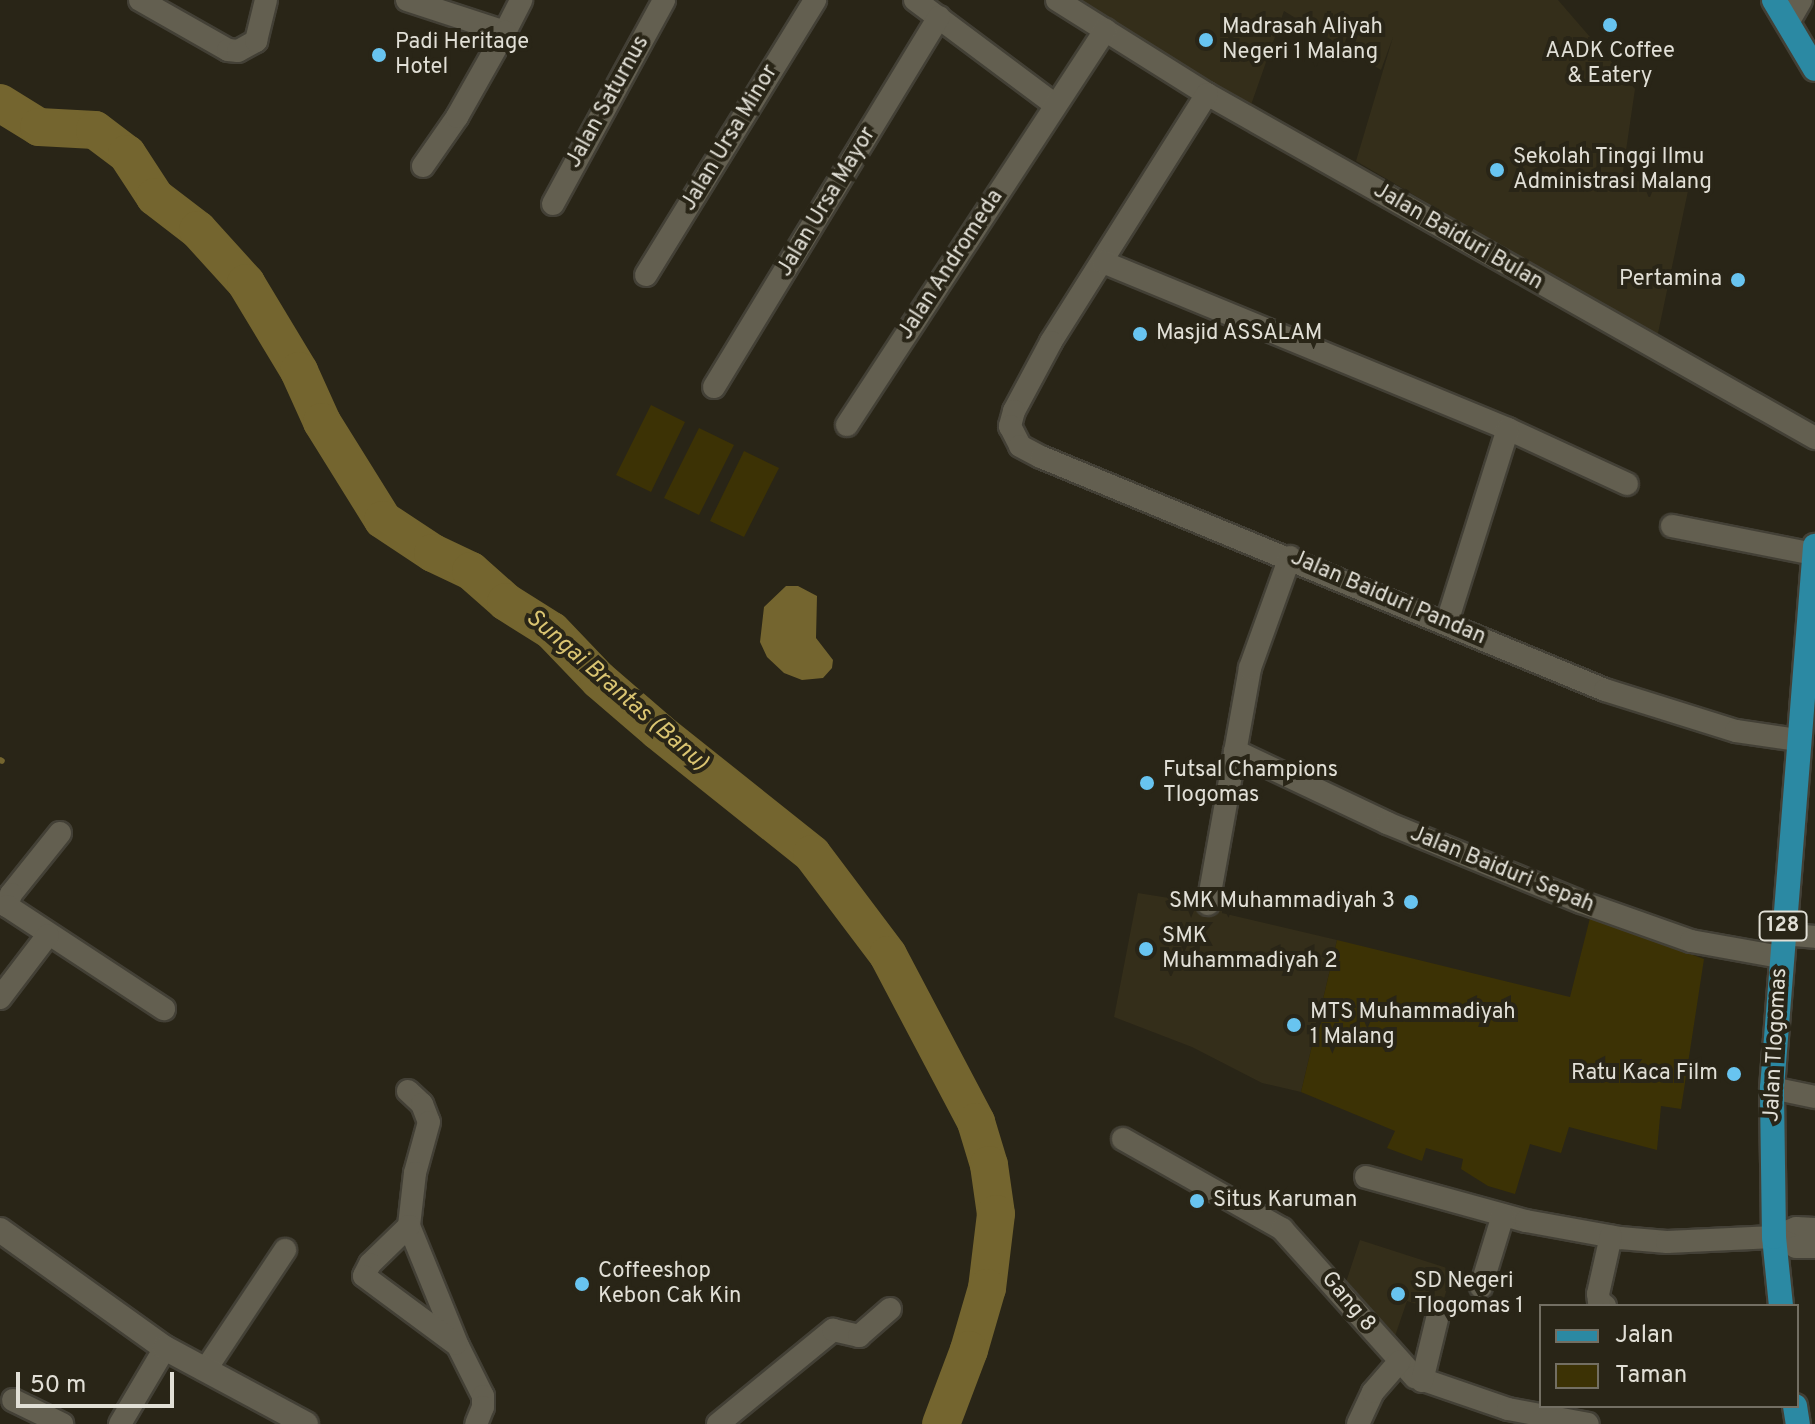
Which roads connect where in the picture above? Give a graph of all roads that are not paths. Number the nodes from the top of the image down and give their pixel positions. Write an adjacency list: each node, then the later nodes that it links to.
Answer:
1 (140, 0): 2 (street)
2 (266, 0)
3 (407, 0): 14 (street)
4 (521, 0): 14 (street)
5 (664, 0): 19 (street, Jalan Saturnus)
6 (815, 0): 21 (street, Jalan Ursa Minor)
7 (915, 0): 11 (street)
8 (1057, 0): 13 (street, Jalan Baiduri Bulan)
9 (1774, 0): 12 (main road)
10 (1801, 0): 12 (street)
11 (939, 17): 17 (street); 22 (street, Jalan Ursa Mayor)
12 (1789, 21): 15 (main road)
13 (1105, 30): 16 (street, Jalan Baiduri Bulan); 17 (street)
14 (505, 32): 18 (street)
15 (1815, 69)
16 (1207, 94): 20 (street); 25 (street, Jalan Baiduri Bulan)
17 (1054, 104): 23 (street, Jalan Andromeda)
18 (423, 166)
19 (553, 204)
20 (1103, 262): 24 (street); 30 (street, Jalan Baiduri Pandan)
21 (646, 275)
22 (714, 387)
23 (847, 425)
24 (1508, 429): 26 (street); 31 (street)
25 (1815, 438)
26 (1627, 484)
27 (1672, 526): 29 (street)
28 (1815, 546): 29 (main road, Jalan Tlogomas / 128)
29 (1814, 554): 32 (main road, Jalan Tlogomas / 128)
30 (1290, 557): 31 (street, Jalan Baiduri Pandan); 33 (street)
31 (1447, 622): 32 (street, Jalan Baiduri Pandan)
32 (1798, 740): 34 (main road, Jalan Tlogomas / 128)
33 (1235, 751): 36 (street); 39 (street, Jalan Baiduri Sepah)
34 (1805, 767): 39 (main road, Jalan Tlogomas / 128)
35 (60, 833): 37 (street)
36 (1208, 904)
37 (48, 935): 40 (street); 41 (street)
38 (1815, 937): 39 (street, Jalan Baiduri Sepah)
39 (1781, 946): 42 (main road, Jalan Tlogomas / 128)
40 (0, 998)
41 (164, 1009)
42 (1772, 1088): 44 (street); 52 (main road, Jalan Tlogomas / 128)
43 (408, 1091): 48 (street)
44 (1815, 1097)
45 (1123, 1139): 62 (street, Gang 8)
46 (1366, 1177): 47 (street)
47 (1503, 1215): 51 (street); 55 (street)
48 (409, 1226): 60 (street); 60 (street)
49 (1815, 1229): 52 (street)
50 (0, 1230): 61 (main road)
51 (1611, 1236): 52 (street); 56 (street)
52 (1774, 1237): 53 (street); 57 (main road, Jalan Tlogomas / 128)
53 (1815, 1247)
54 (285, 1250): 63 (street)
55 (1481, 1287)
56 (1603, 1304)
57 (1781, 1304)
58 (890, 1309): 70 (street)
59 (1437, 1319): 64 (street)
60 (458, 1346): 69 (street)
61 (165, 1348): 63 (main road); 67 (street)
62 (1399, 1362): 64 (street, Gang 8); 71 (street)
63 (206, 1369): 68 (main road)
64 (1422, 1381): 72 (street, Gang 8)
65 (13, 1400): 66 (street)
66 (62, 1424)
67 (120, 1424)
68 (306, 1424)
69 (476, 1424)
70 (718, 1424)
71 (1358, 1424)
72 (1587, 1424)

